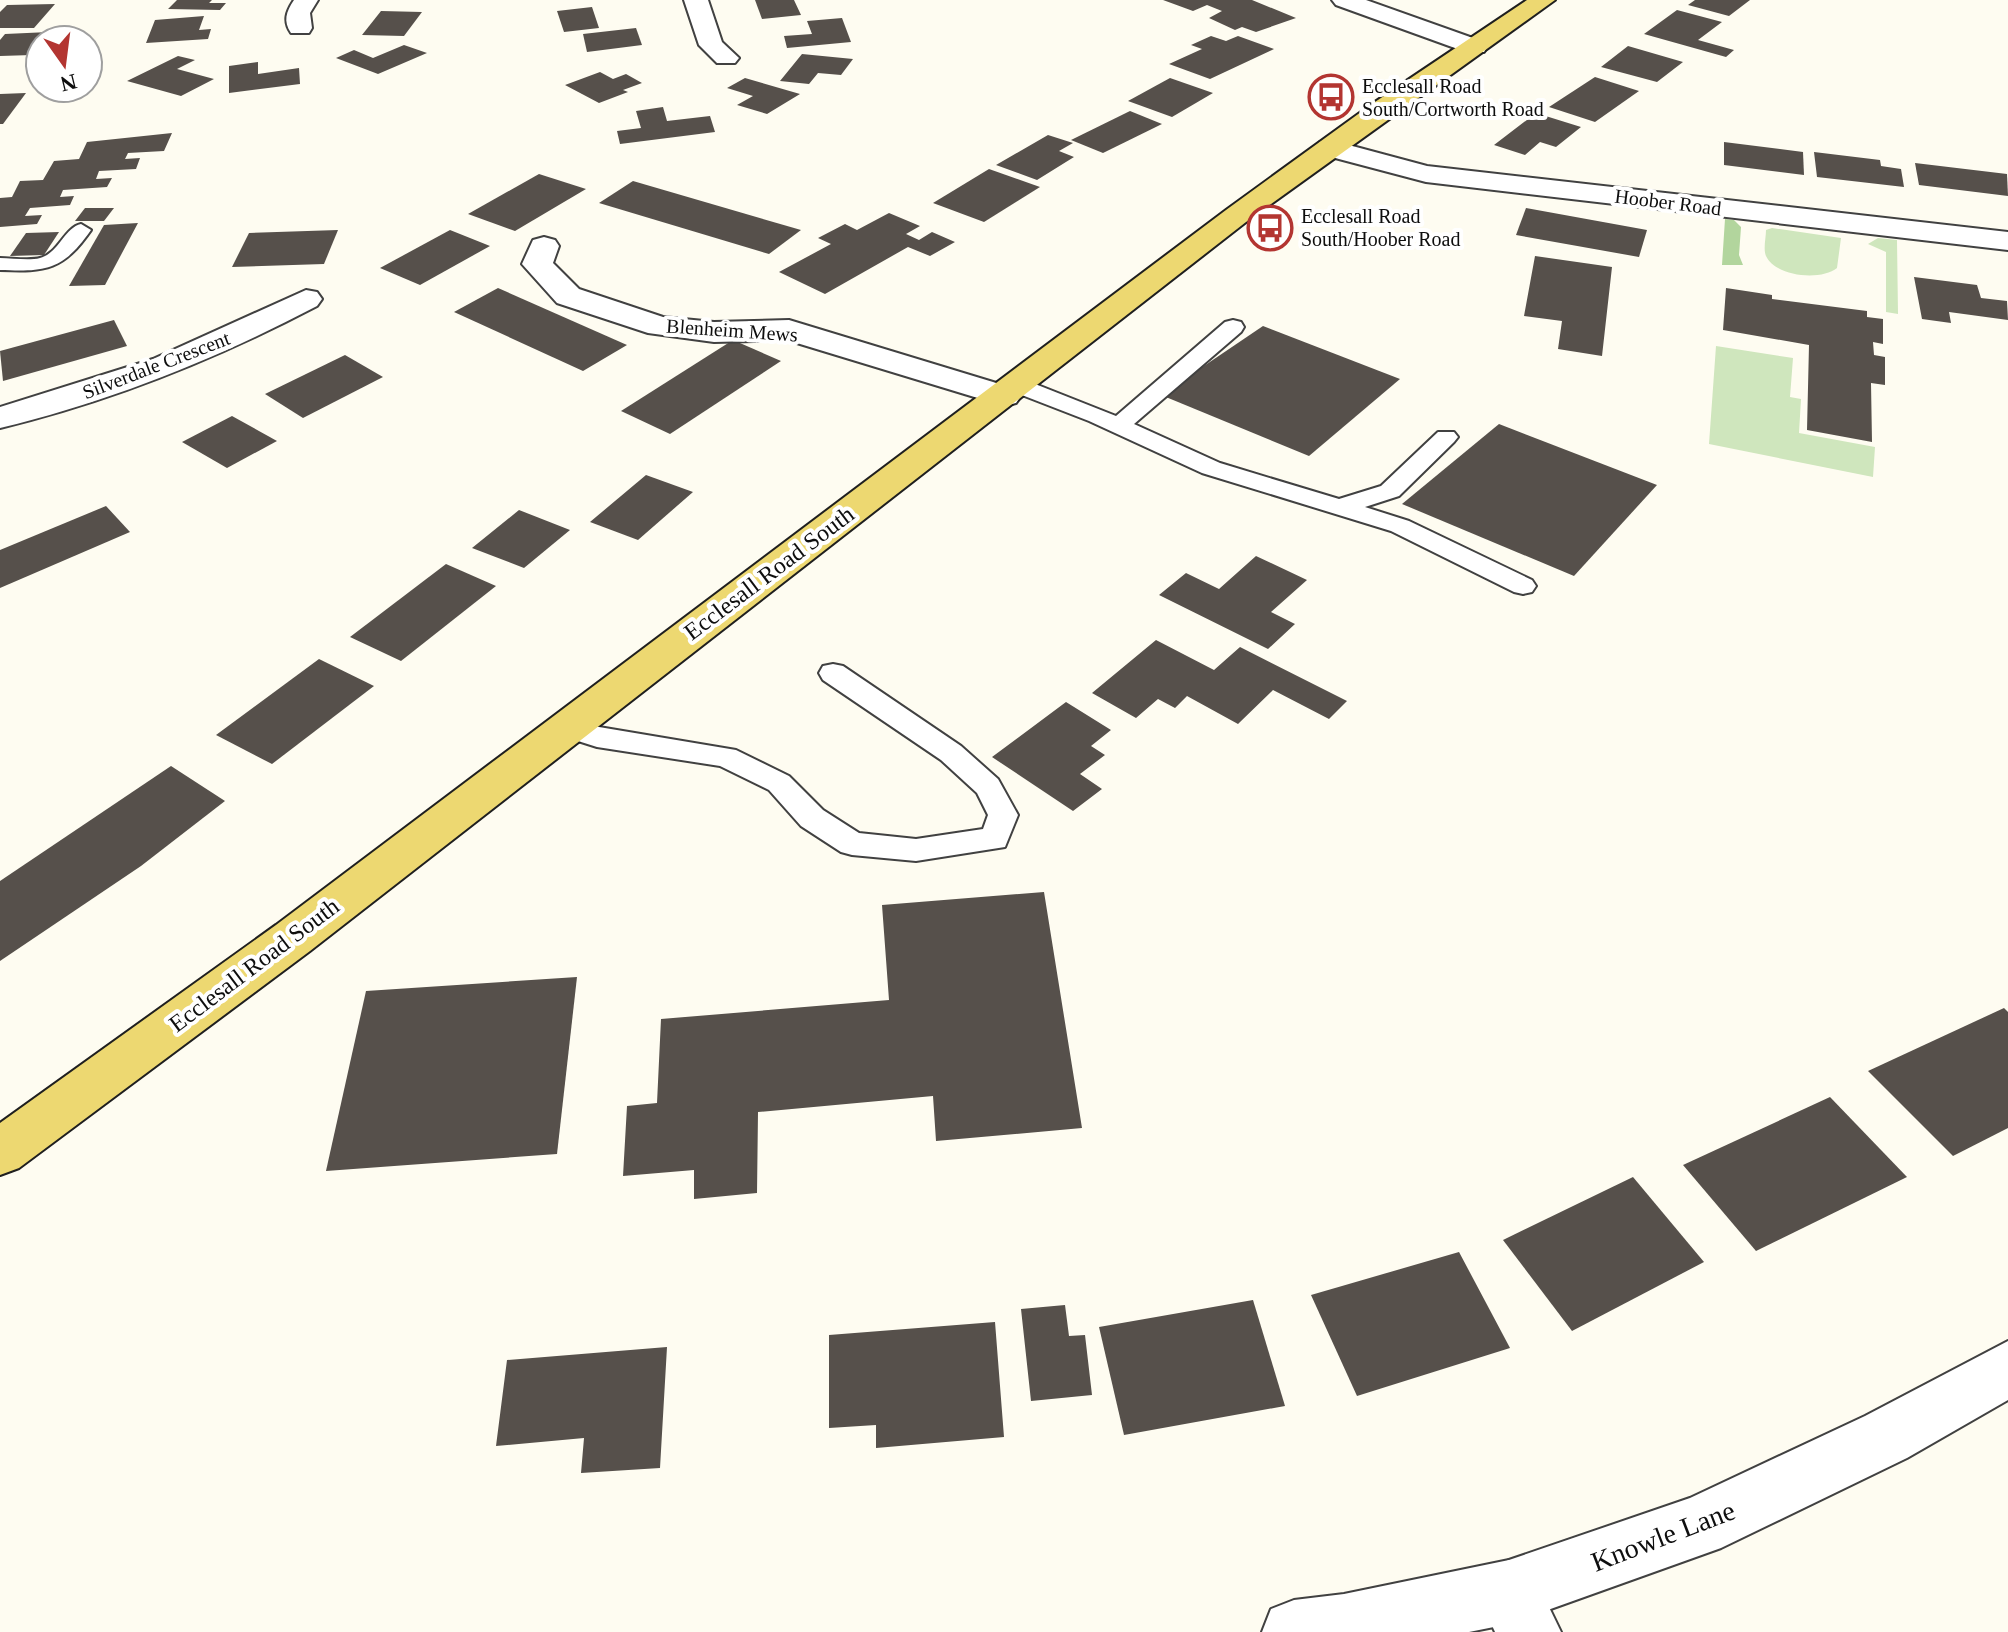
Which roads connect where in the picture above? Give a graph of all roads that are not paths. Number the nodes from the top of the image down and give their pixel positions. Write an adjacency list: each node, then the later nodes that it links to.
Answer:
1 (306, 0): 5 (street)
2 (696, 0): 7 (street)
3 (1344, 0): 6 (street)
4 (1543, 0): 6 (main road, Ecclesall Road South)
5 (300, 28)
6 (1475, 47): 8 (main road, Ecclesall Road South)
7 (726, 58)
8 (1330, 148): 10 (street, Hoober Road); 15 (main road, Ecclesall Road South)
9 (81, 230): 12 (lane)
10 (2008, 241)
11 (544, 246): 15 (street, Blenheim Mews)
12 (0, 264)
13 (306, 299): 16 (street, Silverdale Crescent)
14 (1233, 327): 17 (lane)
15 (1010, 390): 17 (lane); 22 (main road, Ecclesall Road South)
16 (0, 418)
17 (1118, 426): 19 (lane)
18 (1446, 437): 19 (lane)
19 (1341, 507): 20 (lane)
20 (1523, 586)
21 (833, 673): 22 (lane)
22 (566, 727): 23 (main road, Ecclesall Road South)
23 (0, 1152)
24 (2008, 1369): 25 (street, Knowle Lane)
25 (1519, 1612): 26 (street, Knowle Lane)
26 (1294, 1632)

